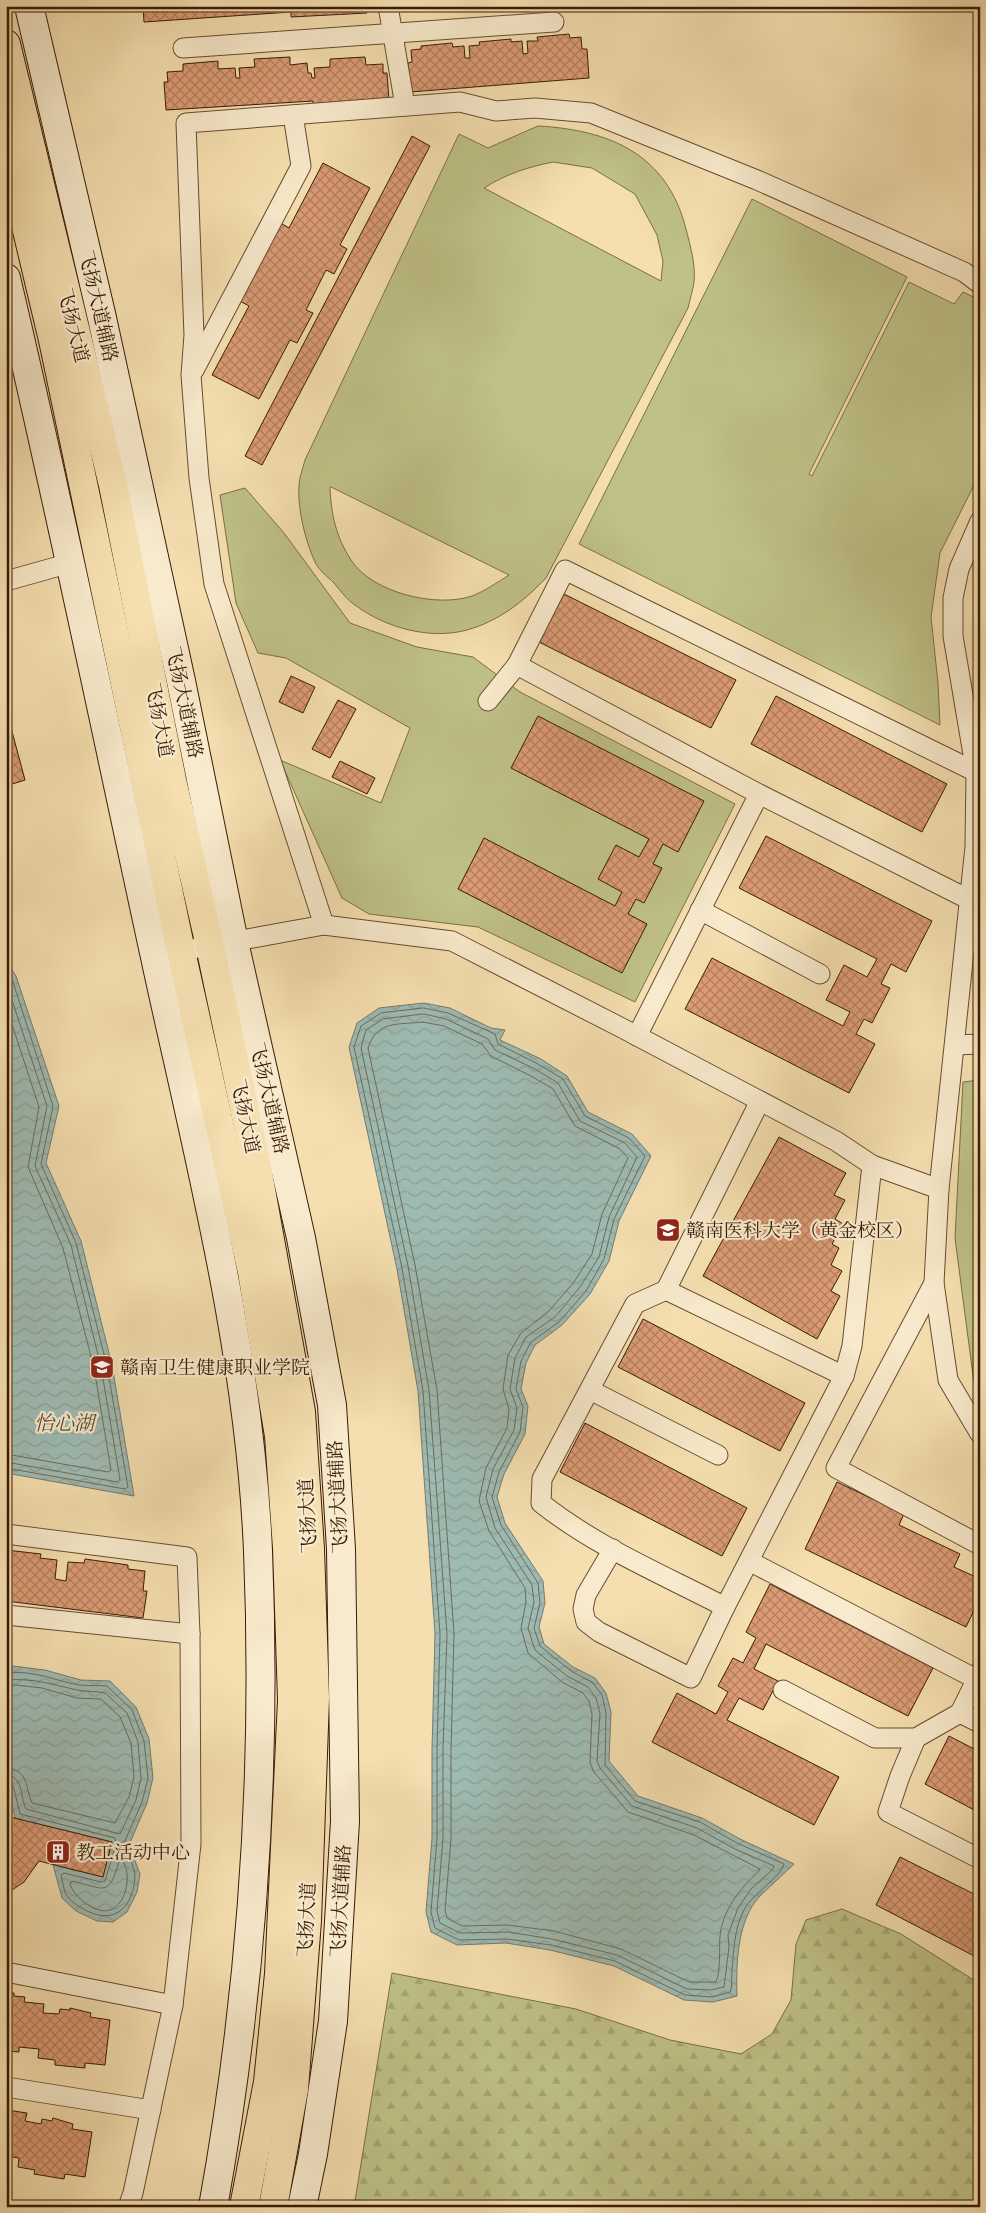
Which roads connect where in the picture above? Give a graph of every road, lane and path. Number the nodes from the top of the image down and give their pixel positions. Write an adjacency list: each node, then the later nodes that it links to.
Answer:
1 (29, 6): 17 (street, 飞扬大道辅路)
2 (388, 6): 4 (street)
3 (554, 22): 4 (street)
4 (393, 34): 6 (street); 7 (street)
5 (6, 44): 15 (main road, 飞扬大道)
6 (183, 48)
7 (405, 106): 8 (street); 11 (street)
8 (293, 115): 13 (street); 13 (street)
9 (6, 142): 12 (main road, 飞扬大道)
10 (6, 278): 14 (street)
11 (980, 284)
12 (53, 340): 14 (street); 24 (main road, 飞扬大道)
13 (191, 375): 30 (street)
14 (41, 426): 18 (street)
15 (113, 485): 17 (street); 26 (main road, 飞扬大道)
16 (980, 521): 25 (street)
17 (149, 540): 22 (street, 飞扬大道辅路)
18 (70, 563): 19 (street); 20 (street)
19 (6, 581)
20 (88, 649): 24 (street); 42 (street)
21 (517, 665): 23 (street); 25 (street); 27 (street)
22 (181, 681): 26 (street); 31 (street, 飞扬大道辅路)
23 (488, 701)
24 (134, 726): 32 (main road, 飞扬大道)
25 (976, 772): 28 (street)
26 (172, 780): 31 (main road, 飞扬大道)
27 (759, 794): 28 (street); 29 (street)
28 (968, 899): 36 (street)
29 (700, 910): 33 (street); 34 (street)
30 (324, 925): 31 (street); 34 (street)
31 (222, 944): 32 (street); 40 (main road, 飞扬大道); 43 (street, 飞扬大道辅路)
32 (181, 952): 38 (main road, 飞扬大道)
33 (820, 974)
34 (637, 1036): 37 (street)
35 (980, 1044): 36 (street)
36 (954, 1045): 41 (street)
37 (760, 1101): 39 (street); 45 (street)
38 (217, 1121): 42 (street); 50 (main road, 飞扬大道)
39 (872, 1165): 41 (street); 47 (street)
40 (258, 1173): 43 (street); 66 (main road, 飞扬大道)
41 (939, 1190): 44 (street)
42 (211, 1215): 46 (street)
43 (302, 1238): 64 (street, 飞扬大道辅路)
44 (934, 1283): 49 (street); 53 (street)
45 (666, 1290): 47 (street); 48 (street)
46 (238, 1354): 50 (street); 70 (street)
47 (844, 1376): 55 (street)
48 (590, 1390): 51 (street); 54 (street)
49 (980, 1434)
50 (279, 1436): 68 (main road, 飞扬大道)
51 (718, 1455)
52 (6, 1534): 58 (street)
53 (980, 1545)
54 (613, 1550): 56 (street); 56 (street)
55 (749, 1561): 56 (street); 59 (street)
56 (725, 1607)
57 (6, 1615): 58 (street)
58 (190, 1634): 69 (street)
59 (978, 1676): 61 (street)
60 (783, 1690): 63 (street)
61 (960, 1713): 62 (street); 63 (street)
62 (980, 1724)
63 (916, 1738): 65 (street)
64 (345, 1821): 66 (street); 74 (street, 飞扬大道辅路)
65 (980, 1859)
66 (307, 1921): 72 (main road, 飞扬大道)
67 (6, 1972): 69 (street)
68 (279, 1974): 70 (street); 77 (main road, 飞扬大道)
69 (173, 2005): 73 (street)
70 (238, 2058): 75 (street)
71 (6, 2087): 73 (street)
72 (294, 2089): 74 (street); 78 (main road, 飞扬大道)
73 (152, 2110): 76 (street)
74 (313, 2154): 79 (street, 飞扬大道辅路)
75 (214, 2206)
76 (128, 2207)
77 (244, 2207)
78 (273, 2207)
79 (302, 2207)

